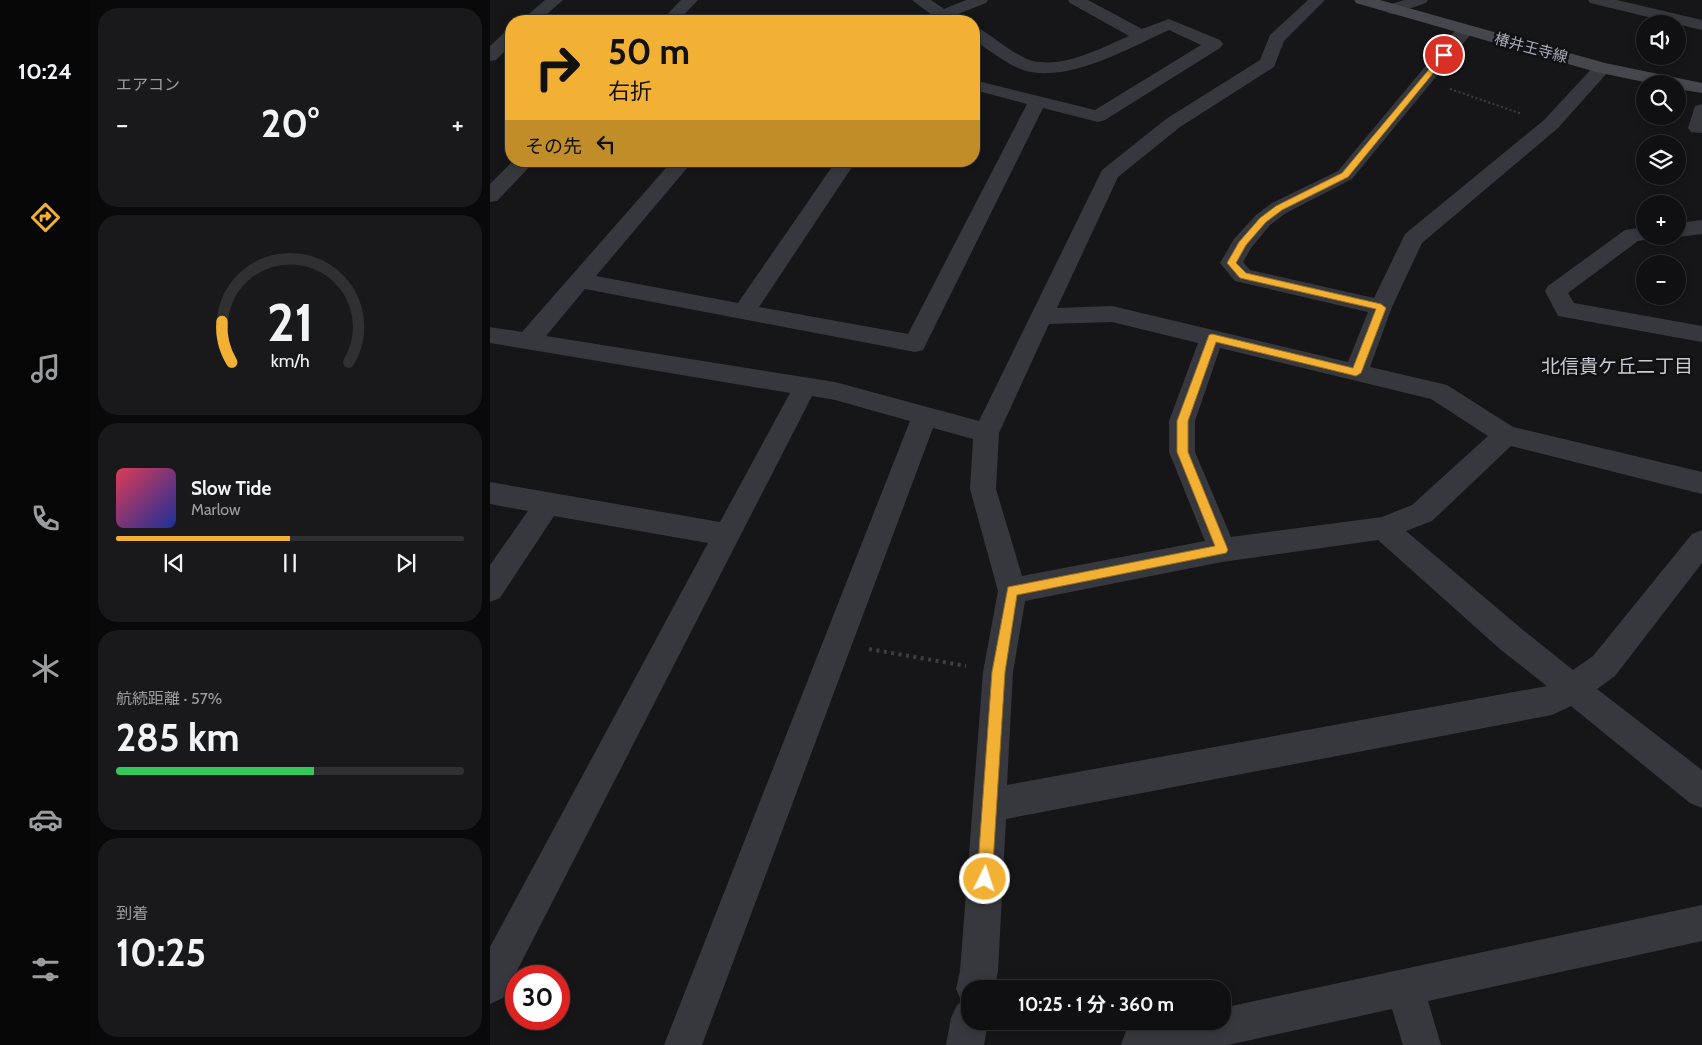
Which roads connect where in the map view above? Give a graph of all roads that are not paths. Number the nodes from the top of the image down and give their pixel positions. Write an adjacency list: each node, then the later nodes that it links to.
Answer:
1 (555, 0): 11 (street)
2 (690, 0): 12 (street)
3 (920, 0): 13 (street)
4 (980, 0): 14 (street)
5 (1076, 0): 17 (street)
6 (1316, 0): 35 (street)
7 (1362, 0): 10 (main road, 椿井王寺線)
8 (1420, 0): 10 (street)
9 (1596, 0): 15 (street)
10 (1394, 9): 16 (main road, 椿井王寺線)
11 (536, 15)
12 (674, 15)
13 (944, 15)
14 (954, 15)
15 (1702, 25)
16 (1465, 30): 21 (main road, 椿井王寺線); 33 (street)
17 (1140, 35): 18 (street); 24 (street)
18 (980, 37)
19 (505, 42): 20 (street)
20 (490, 56)
21 (1602, 68): 23 (main road, 椿井王寺線); 33 (street)
22 (980, 86): 24 (street)
23 (1702, 88)
24 (1037, 102): 34 (street)
25 (519, 167): 28 (street)
26 (678, 167): 32 (street)
27 (842, 167): 34 (street)
28 (490, 196)
29 (1702, 227): 30 (street)
30 (1686, 229)
31 (1636, 235): 36 (street)
32 (581, 281): 34 (street); 39 (street)
33 (1381, 308): 40 (street)
34 (744, 312)
35 (1042, 316): 38 (street); 43 (street)
36 (1702, 334)
37 (490, 335): 39 (street)
38 (1212, 338): 40 (street); 51 (street)
39 (528, 341): 41 (street)
40 (1356, 373): 44 (street)
41 (805, 387): 42 (street); 49 (street)
42 (925, 416): 43 (street); 62 (street)
43 (986, 432): 53 (street)
44 (1506, 435): 45 (street); 48 (street)
45 (1702, 483)
46 (490, 493): 47 (street)
47 (548, 503): 49 (street); 52 (street)
48 (1383, 528): 51 (street); 54 (street)
49 (726, 535): 59 (street)
50 (1702, 542): 54 (street)
51 (1222, 550): 53 (street)
52 (490, 590)
53 (1012, 591): 56 (street)
54 (1573, 688): 55 (street); 56 (street)
55 (1702, 791)
56 (990, 805): 58 (street)
57 (1702, 923): 60 (street)
58 (977, 980)
59 (490, 985)
60 (1404, 987): 64 (street); 65 (street)
61 (968, 1030): 63 (street)
62 (683, 1045)
63 (965, 1045)
64 (1140, 1045)
65 (1422, 1045)

